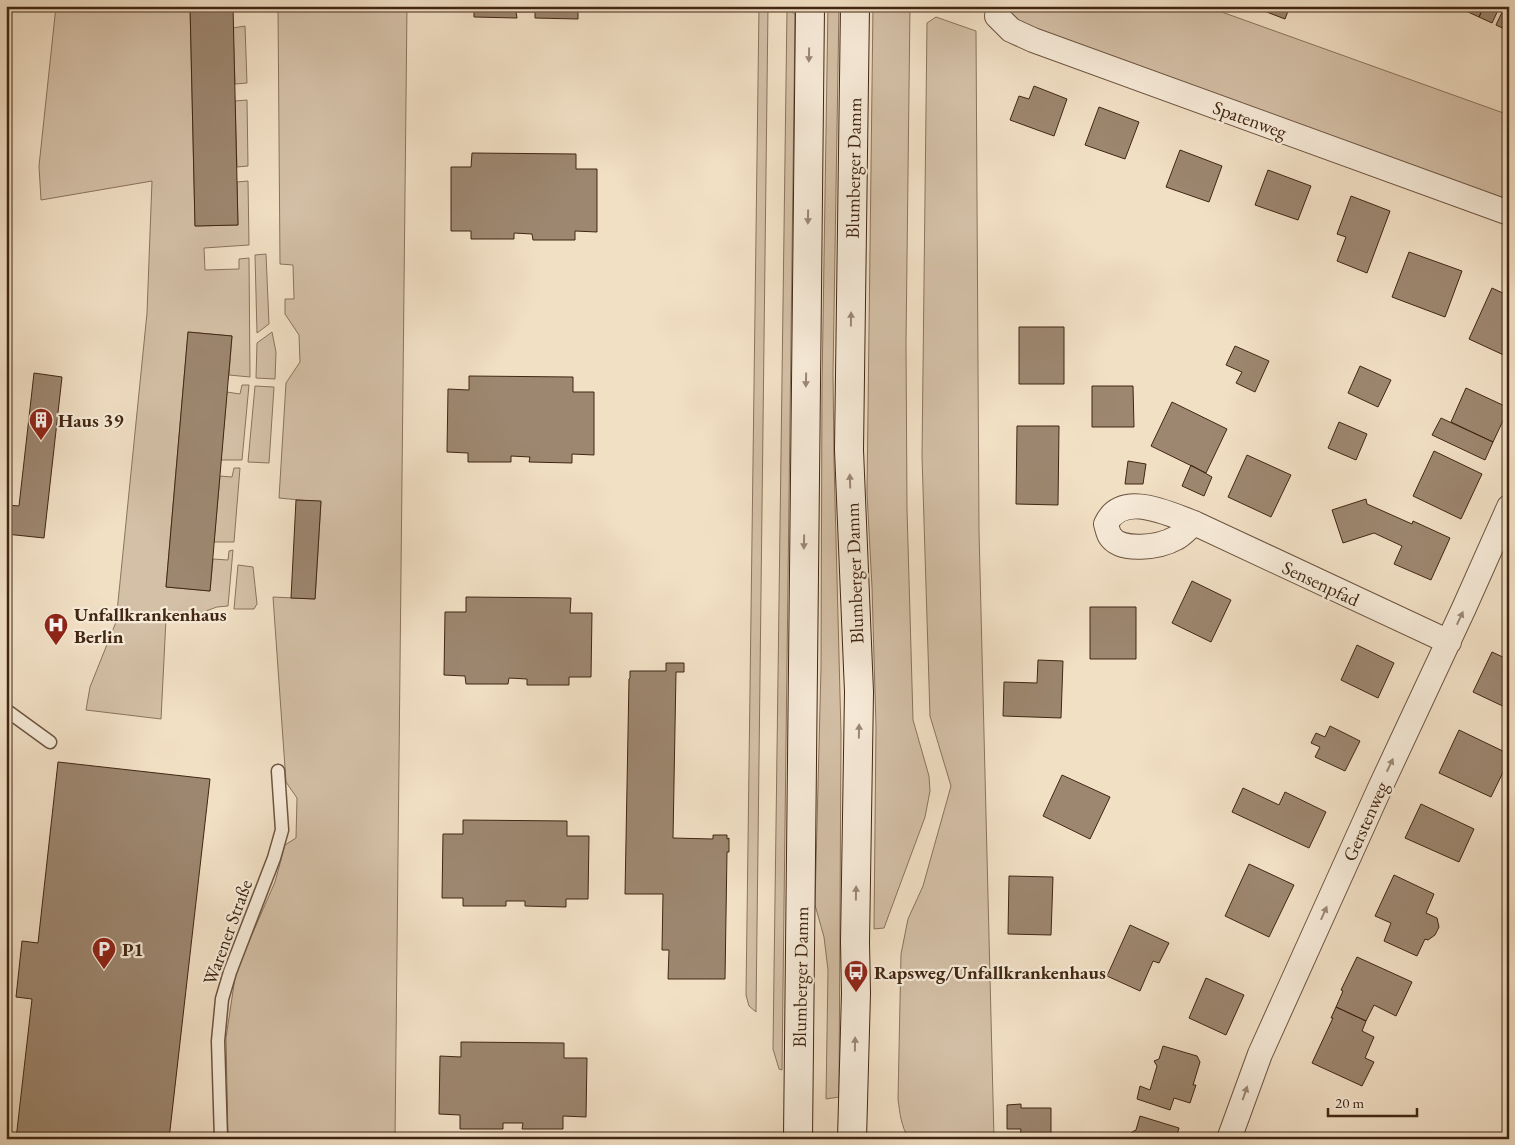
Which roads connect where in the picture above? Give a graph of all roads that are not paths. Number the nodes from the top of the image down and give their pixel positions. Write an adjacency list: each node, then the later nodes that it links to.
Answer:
1 (810, 6): 12 (main road, Blumberger Damm, one-way to 12)
2 (855, 6): 13 (main road, Blumberger Damm, one-way to 2)
3 (997, 16): 4 (street, Spatenweg)
4 (1509, 213)
5 (1509, 507): 7 (street, Gerstenweg, one-way to 5)
6 (1194, 523): 7 (street, Sensenpfad)
7 (1449, 642): 14 (street, Gerstenweg, one-way to 7)
8 (6, 710): 9 (lane)
9 (50, 742)
10 (278, 771): 11 (lane, Warener Straße)
11 (221, 1139)
12 (798, 1139)
13 (852, 1139)
14 (1229, 1139)

